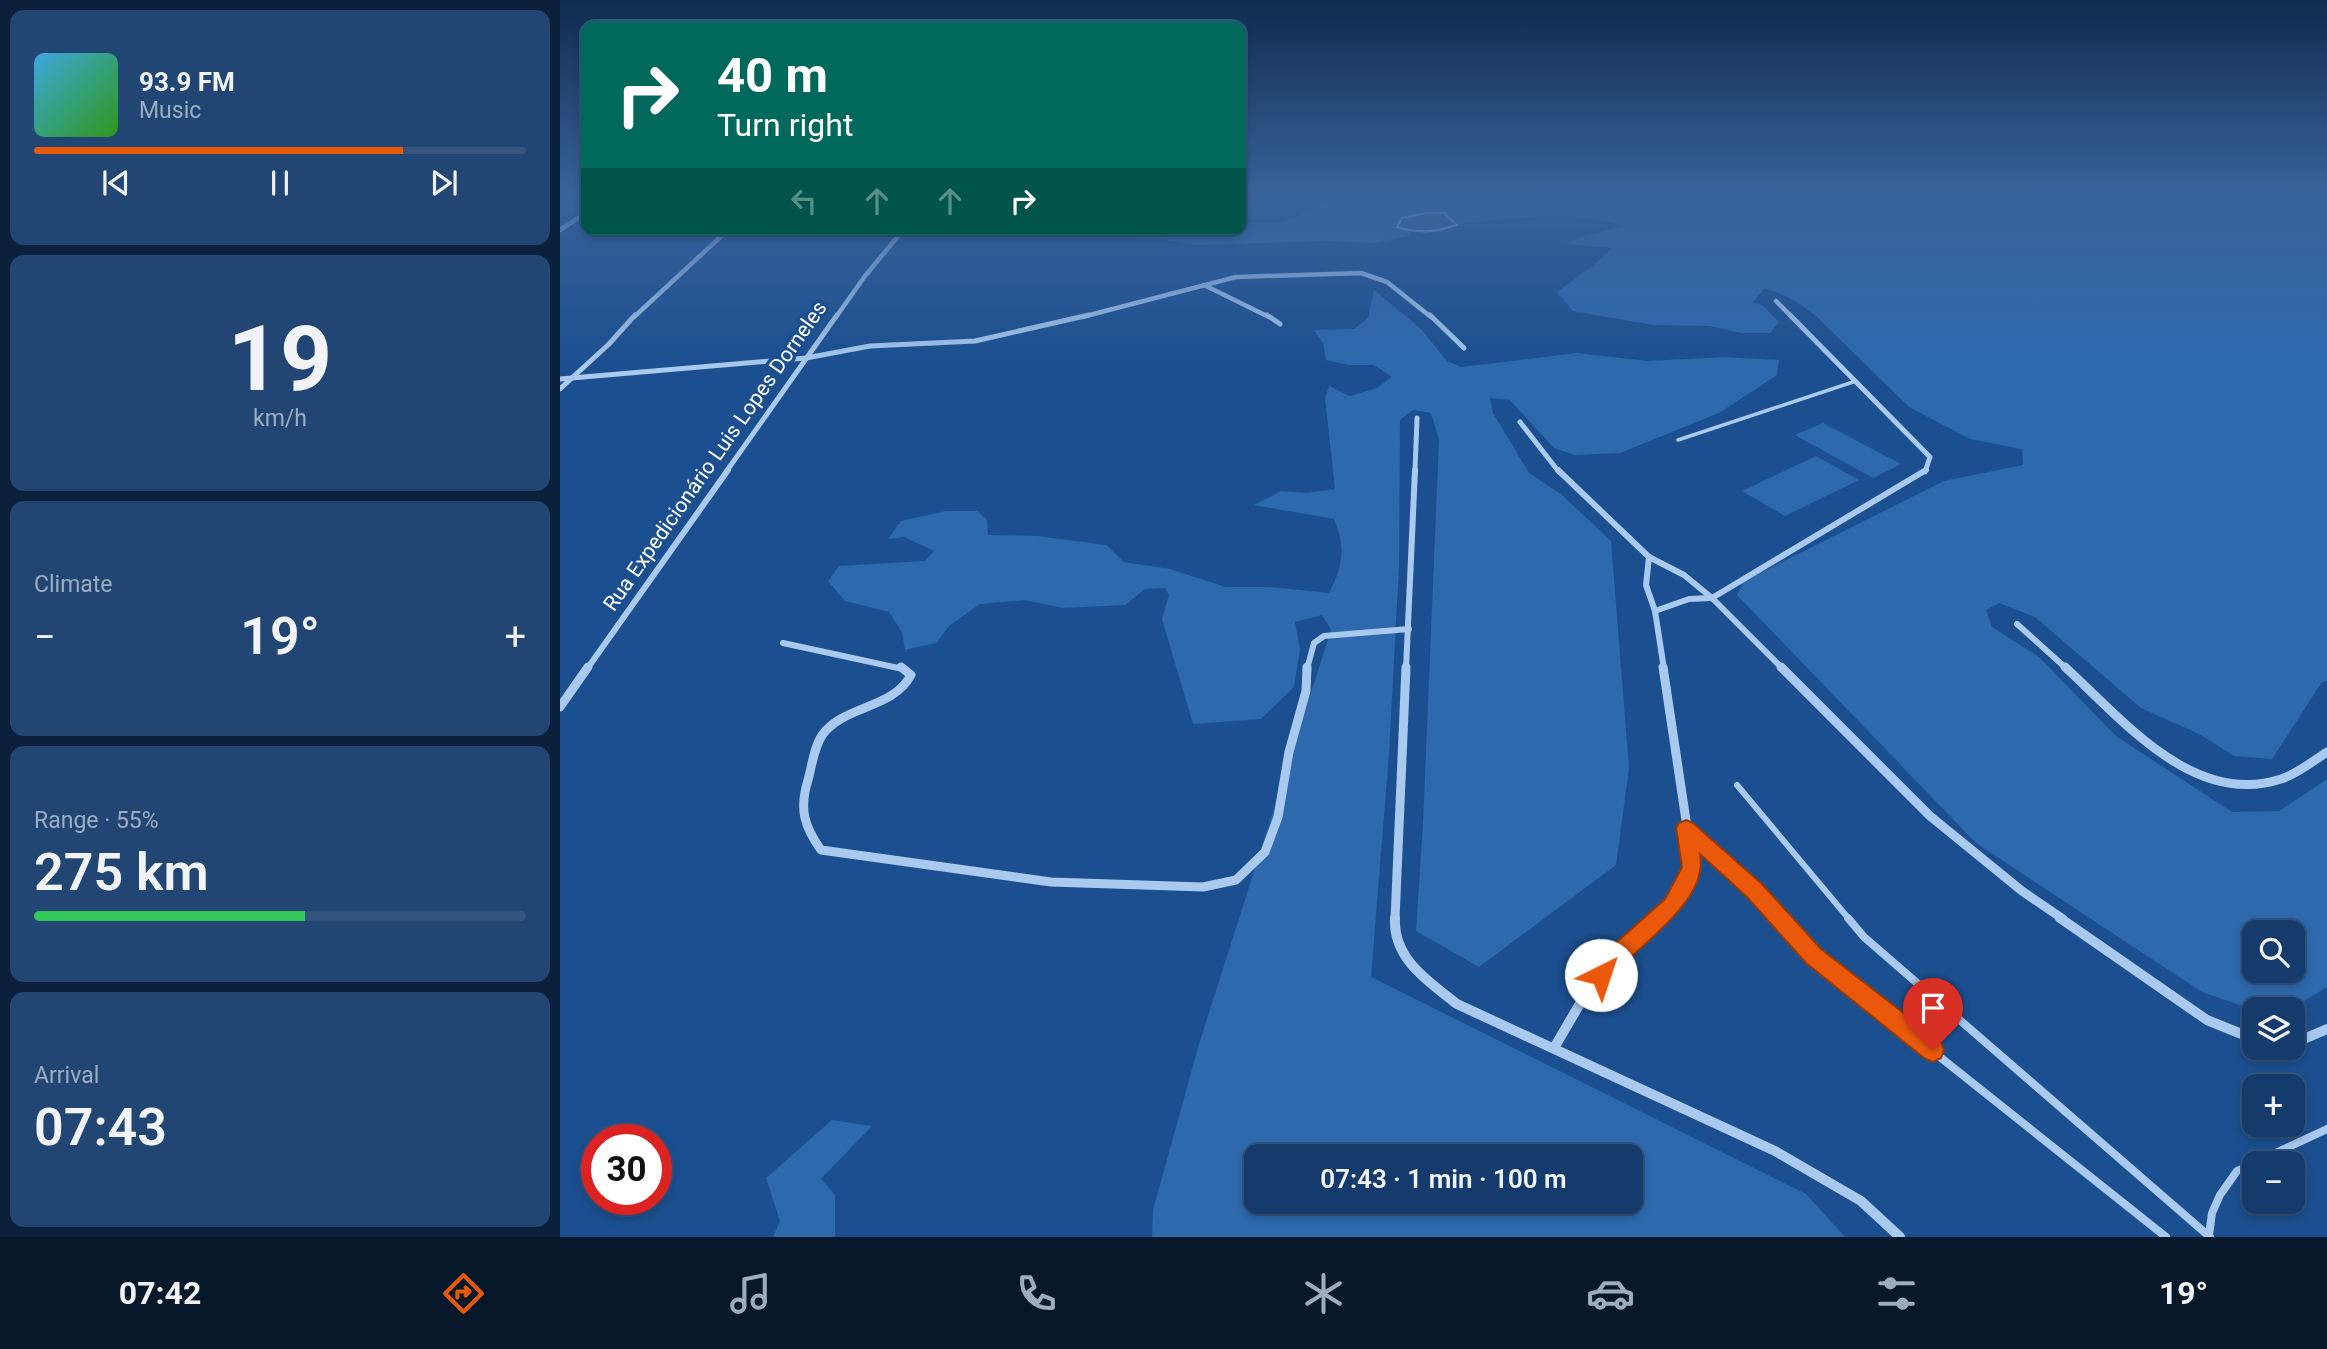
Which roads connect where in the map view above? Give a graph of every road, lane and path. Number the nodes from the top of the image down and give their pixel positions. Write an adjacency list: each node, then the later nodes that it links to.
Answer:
1 (704, 252): 8 (street)
2 (885, 252): 7 (street, Rua Expedicionário Luis Lopes Dorneles)
3 (1203, 284): 5 (street); 6 (street); 7 (street)
4 (1776, 301): 10 (street)
5 (1280, 324)
6 (1464, 348)
7 (806, 359): 8 (street); 21 (street, Rua Expedicionário Luis Lopes Dorneles)
8 (573, 378): 9 (street); 11 (street)
9 (560, 379)
10 (1856, 381): 14 (lane); 16 (street)
11 (560, 389)
12 (1417, 418): 19 (street)
13 (1520, 422): 15 (street)
14 (1678, 440)
15 (1649, 557): 16 (street); 17 (street)
16 (1712, 598): 17 (street); 26 (street)
17 (1655, 611): 24 (street)
18 (2017, 624): 22 (street)
19 (1409, 629): 20 (street); 28 (street)
20 (783, 643)
21 (560, 706)
22 (2327, 752)
23 (1737, 785): 30 (lane)
24 (1686, 828): 28 (street); 32 (lane)
25 (2327, 1029): 27 (street)
26 (2242, 1035)
27 (2305, 1038)
28 (1554, 1048): 31 (street)
29 (2327, 1129): 30 (lane)
30 (2210, 1236)
31 (1900, 1237)
32 (2166, 1237)

